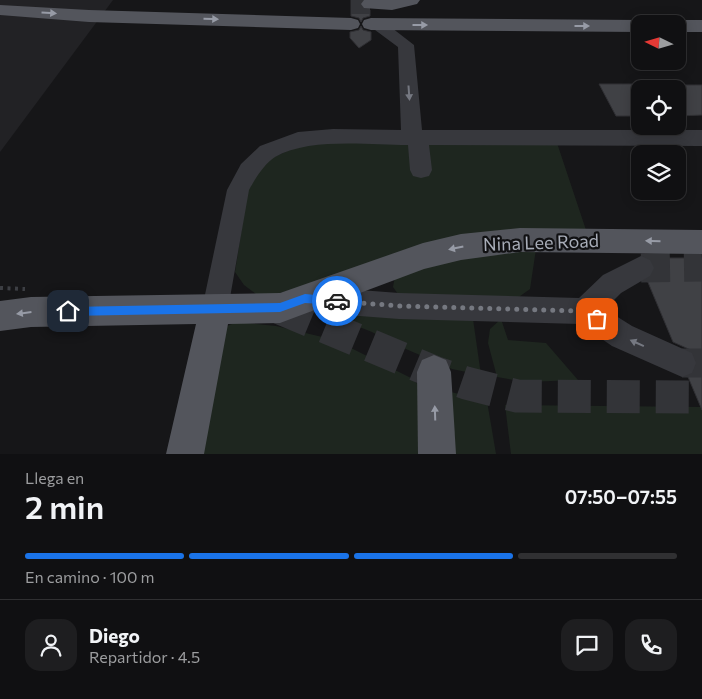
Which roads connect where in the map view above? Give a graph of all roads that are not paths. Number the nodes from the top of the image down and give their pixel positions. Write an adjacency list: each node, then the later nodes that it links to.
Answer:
1 (411, 0): 2 (main road)
2 (370, 4)
3 (0, 10): 4 (main road, one-way to 4)
4 (351, 24)
5 (374, 24): 6 (main road, one-way to 6); 9 (lane, one-way to 9)
6 (631, 26)
7 (686, 26): 8 (main road)
8 (702, 26)
9 (415, 137): 10 (lane); 11 (lane); 15 (lane)
10 (702, 138)
11 (421, 170)
12 (702, 242): 14 (main road, Nina Lee Road, one-way to 14)
13 (641, 268): 16 (lane)
14 (305, 299): 15 (main road, Nina Lee Road); 16 (lane)
15 (216, 309): 17 (main road, Nina Lee Road, one-way to 17); 20 (main road)
16 (584, 311): 18 (lane, one-way to 16)
17 (0, 316)
18 (682, 363)
19 (434, 372): 21 (main road, one-way to 19)
20 (185, 454)
21 (437, 454)

